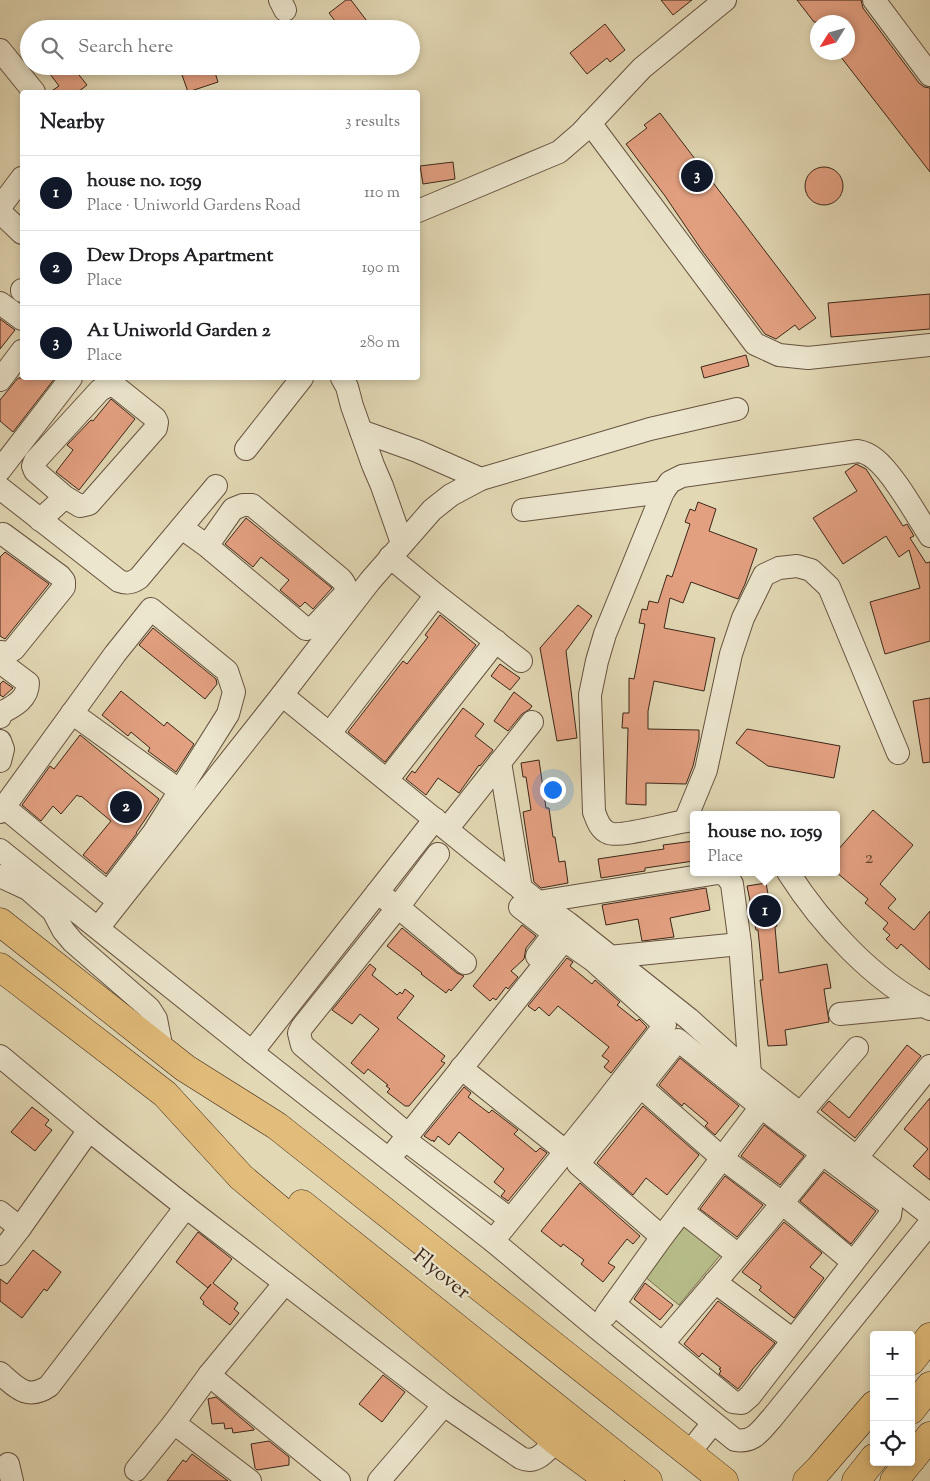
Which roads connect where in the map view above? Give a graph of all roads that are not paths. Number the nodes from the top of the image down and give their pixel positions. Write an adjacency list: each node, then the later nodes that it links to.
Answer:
1 (725, 0): 8 (street)
2 (874, 0): 6 (street)
3 (0, 50): 5 (street)
4 (20, 75): 7 (street)
5 (20, 75)
6 (930, 75)
7 (32, 90)
8 (590, 123): 10 (street); 15 (street)
9 (11, 199): 11 (street)
10 (420, 210)
11 (20, 227)
12 (0, 303): 13 (street)
13 (20, 318)
14 (20, 335): 17 (street)
15 (930, 345)
16 (20, 354): 18 (street)
17 (0, 359)
18 (0, 380)
19 (69, 380): 25 (street)
20 (300, 380): 24 (street)
21 (343, 380): 23 (street)
22 (737, 409): 26 (street)
23 (361, 431): 26 (street); 38 (street)
24 (246, 449)
25 (4, 457)
26 (482, 479): 38 (street)
27 (216, 486): 34 (street)
28 (0, 488): 31 (street)
29 (663, 492): 32 (street); 36 (street); 57 (street)
30 (65, 497): 30 (street); 33 (street)
31 (19, 504): 33 (street); 35 (street)
32 (523, 510)
33 (40, 520): 34 (street)
34 (182, 528): 37 (street)
35 (2, 536): 41 (street)
36 (930, 536)
37 (207, 546): 37 (street)
38 (396, 550): 39 (street); 44 (street)
39 (436, 595): 40 (street); 48 (street)
40 (496, 640): 42 (street); 53 (street)
41 (0, 652)
42 (521, 661)
43 (0, 662): 46 (street)
44 (282, 695): 48 (street); 71 (street)
45 (72, 713): 54 (street); 54 (street); 55 (street)
46 (0, 717)
47 (532, 722): 52 (street)
48 (330, 733): 53 (street)
49 (0, 741): 51 (street)
50 (898, 753): 56 (street)
51 (0, 760)
52 (500, 762): 58 (street); 65 (street)
53 (387, 780): 58 (street)
54 (180, 791): 55 (street)
55 (2, 810)
56 (693, 811)
57 (690, 820)
58 (441, 824): 65 (street); 66 (street)
59 (0, 850): 68 (street)
60 (438, 854): 69 (street)
61 (0, 876): 68 (street)
62 (699, 876): 67 (street)
63 (726, 876): 72 (street)
64 (791, 876): 76 (street)
65 (512, 891): 67 (street); 91 (street)
66 (377, 893): 69 (street); 80 (street)
67 (538, 902): 73 (street)
68 (58, 906): 71 (street); 79 (street)
69 (398, 907): 74 (street); 91 (street)
70 (0, 922): 79 (main road)
71 (98, 928): 80 (street)
72 (740, 944): 73 (street); 85 (street)
73 (609, 957): 85 (street)
74 (465, 963)
75 (0, 967): 87 (main road)
76 (927, 1007): 77 (street)
77 (840, 1014)
78 (857, 1048): 89 (street)
79 (162, 1050): 83 (main road)
80 (252, 1052): 94 (street)
81 (0, 1056): 90 (street)
82 (930, 1066): 95 (street)
83 (185, 1068): 132 (main road, Flyover); 132 (main road)
84 (461, 1068): 91 (street); 92 (street); 92 (street)
85 (750, 1074): 89 (street)
86 (640, 1086): 88 (street); 96 (street); 105 (street)
87 (165, 1094): 127 (main road); 138 (main road, Flyover)
88 (761, 1107): 93 (street); 96 (street)
89 (801, 1113): 95 (street)
90 (89, 1130): 98 (street); 104 (street)
91 (402, 1133): 94 (street); 102 (street)
92 (565, 1151): 102 (street)
93 (822, 1154): 97 (street); 109 (street)
94 (384, 1156): 106 (street)
95 (857, 1157): 101 (street)
96 (722, 1158): 97 (street); 100 (street)
97 (782, 1203): 108 (street); 109 (street)
98 (186, 1207): 110 (street); 118 (street)
99 (0, 1212): 104 (street)
100 (682, 1212): 105 (street); 108 (street)
101 (930, 1215)
102 (510, 1219): 106 (street)
103 (930, 1223): 125 (street)
104 (20, 1228): 107 (street)
105 (662, 1237): 112 (street)
106 (493, 1241): 113 (street)
107 (0, 1254)
108 (738, 1255): 111 (street)
109 (853, 1262): 115 (street)
110 (285, 1282): 119 (street); 121 (street)
111 (715, 1282): 115 (street); 116 (street)
112 (614, 1304): 113 (street); 116 (street)
113 (597, 1328): 125 (street)
114 (930, 1338): 117 (main road)
115 (793, 1340): 116 (street)
116 (663, 1343)
117 (915, 1356)
118 (0, 1372)
119 (208, 1375): 124 (street); 135 (street)
120 (930, 1386): 122 (main road)
121 (444, 1405): 127 (street); 136 (street)
122 (915, 1405)
123 (870, 1409): 133 (main road)
124 (174, 1423): 131 (street); 134 (street)
125 (713, 1423): 132 (street)
126 (930, 1436): 128 (main road)
127 (556, 1441): 137 (main road)
128 (915, 1455)
129 (870, 1463): 139 (main road)
130 (906, 1466): 140 (main road)
131 (136, 1470)
132 (706, 1472)
133 (809, 1477)
134 (250, 1481)
135 (339, 1481)
136 (379, 1481)
137 (610, 1481)
138 (648, 1481)
139 (856, 1481)
140 (894, 1481)

